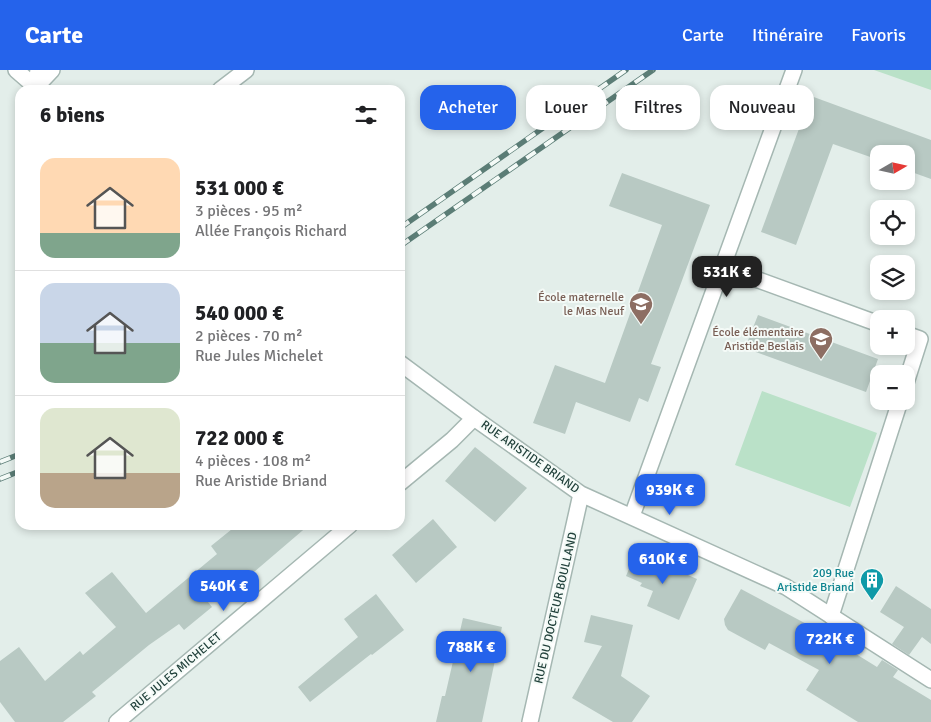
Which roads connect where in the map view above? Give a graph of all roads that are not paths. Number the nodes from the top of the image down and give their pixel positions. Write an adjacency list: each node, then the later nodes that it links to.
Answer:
1 (16, 70): 6 (street)
2 (38, 70): 7 (street)
3 (52, 70): 8 (street)
4 (246, 70): 9 (street)
5 (794, 70): 10 (street)
6 (33, 85)
7 (37, 85)
8 (40, 85)
9 (226, 85)
10 (724, 262): 11 (street); 19 (street)
11 (870, 321)
12 (915, 337): 13 (street)
13 (915, 355)
14 (405, 367): 16 (street, RUE ARISTIDE BRIAND)
15 (897, 410): 21 (street)
16 (474, 418): 17 (street); 18 (street, RUE ARISTIDE BRIAND)
17 (405, 479)
18 (581, 494): 19 (street, RUE ARISTIDE BRIAND); 24 (street, RUE DU DOCTEUR BOULLAND)
19 (632, 516): 21 (street, RUE ARISTIDE BRIAND)
20 (344, 530): 23 (street, RUE JULES MICHELET)
21 (831, 616): 22 (street, RUE ARISTIDE BRIAND)
22 (931, 680)
23 (116, 722)
24 (530, 722)

